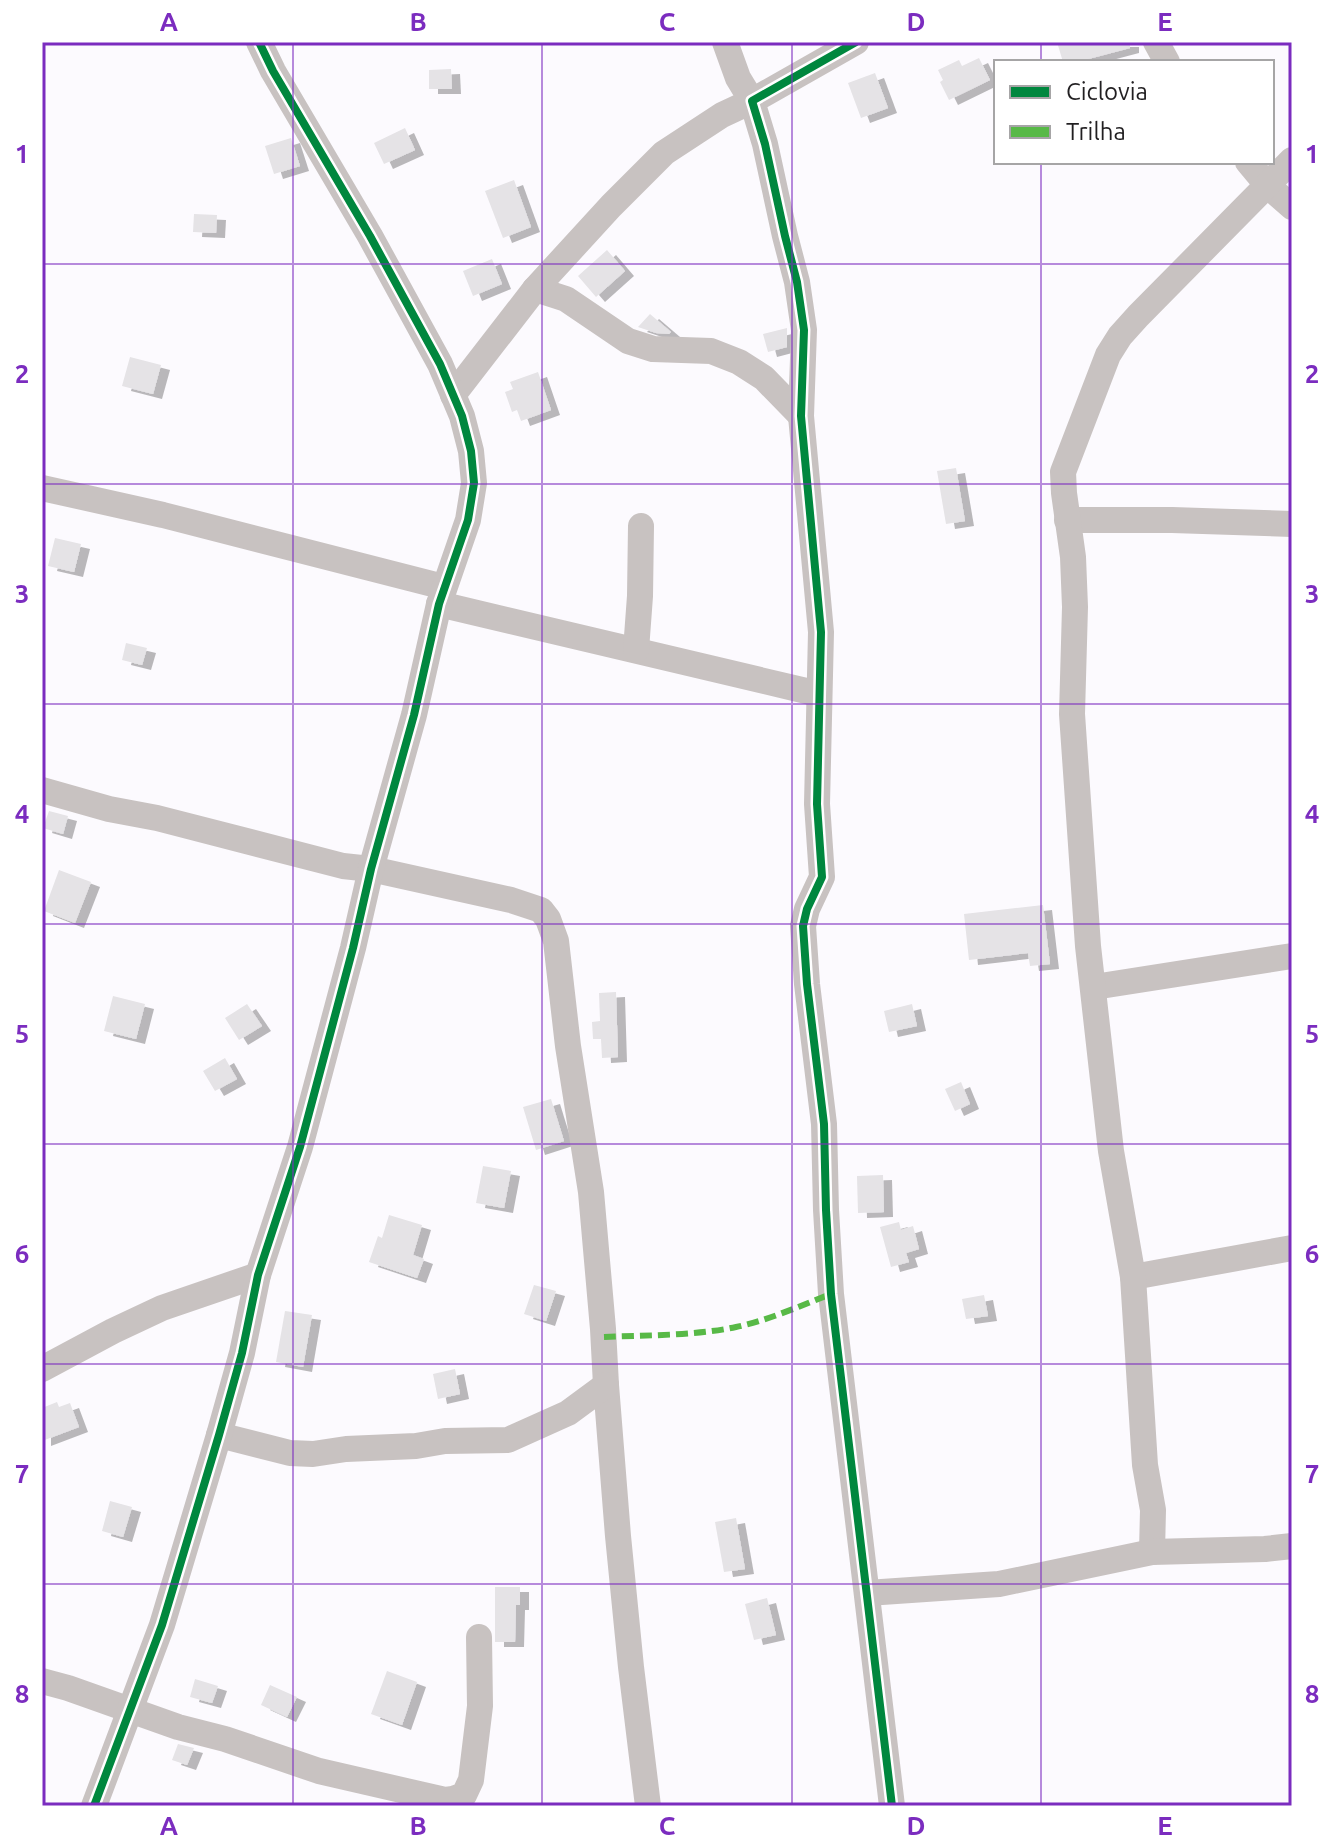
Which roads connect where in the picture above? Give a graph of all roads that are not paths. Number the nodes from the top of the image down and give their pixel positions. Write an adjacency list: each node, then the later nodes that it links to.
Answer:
1 (259, 42): 12 (street)
2 (725, 42): 6 (street)
3 (856, 42): 6 (street)
4 (1156, 42): 5 (street)
5 (1166, 60)
6 (752, 101): 11 (street); 13 (street)
7 (1292, 160): 9 (street)
8 (1250, 164): 9 (street)
9 (1268, 186): 10 (street); 15 (street)
10 (1292, 207)
11 (535, 289): 12 (street); 13 (street)
12 (453, 395): 18 (street)
13 (801, 416): 20 (street)
14 (42, 488): 18 (street)
15 (1067, 520): 16 (street); 24 (street)
16 (1292, 524)
17 (641, 526): 19 (street)
18 (441, 595): 19 (street); 22 (street)
19 (636, 650): 20 (street)
20 (819, 694): 35 (street)
21 (42, 790): 22 (street)
22 (371, 869): 26 (street); 29 (street)
23 (1292, 956): 24 (street)
24 (1094, 987): 27 (street)
25 (1292, 1248): 27 (street)
26 (258, 1275): 28 (street); 32 (street)
27 (1133, 1277): 34 (street)
28 (42, 1369)
29 (606, 1385): 30 (street); 31 (street)
30 (568, 1413): 31 (street); 32 (street)
31 (609, 1428): 41 (street)
32 (219, 1435): 38 (street)
33 (1292, 1546): 34 (street)
34 (1152, 1552): 35 (street)
35 (867, 1593): 42 (street)
36 (479, 1637): 39 (street)
37 (42, 1681): 38 (street)
38 (131, 1711): 39 (street); 40 (street)
39 (430, 1802)
40 (94, 1806)
41 (648, 1806)
42 (892, 1806)

